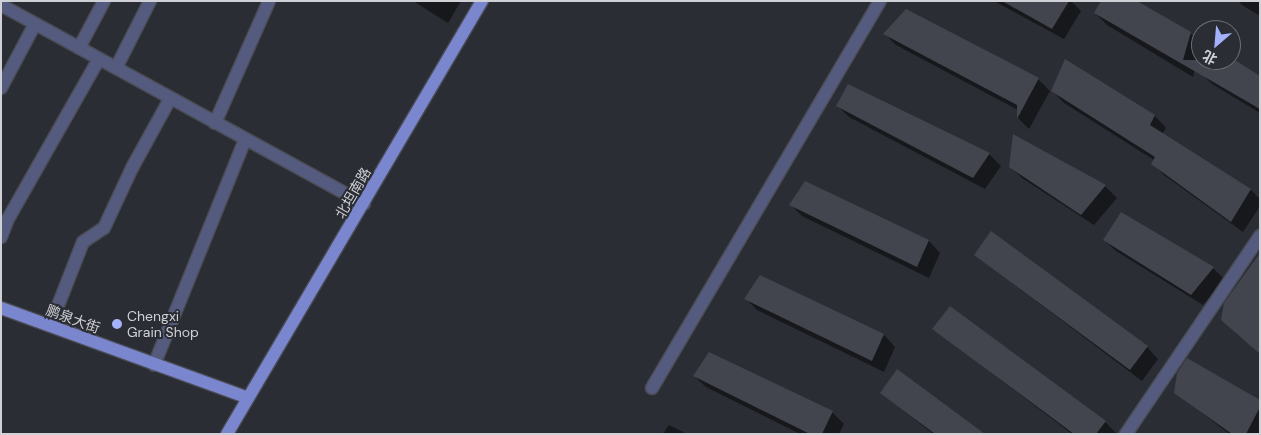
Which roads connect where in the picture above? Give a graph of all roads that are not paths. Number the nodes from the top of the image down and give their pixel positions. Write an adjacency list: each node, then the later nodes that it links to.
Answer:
1 (104, 1): 8 (street)
2 (150, 1): 10 (street)
3 (269, 1): 13 (street)
4 (482, 1): 15 (main road, 北坦南路)
5 (880, 1): 21 (street)
6 (1, 5): 7 (street)
7 (35, 24): 8 (street); 11 (street)
8 (79, 48): 9 (street)
9 (99, 59): 10 (street); 17 (street)
10 (116, 68): 12 (street)
11 (1, 88)
12 (170, 99): 13 (street); 19 (street)
13 (215, 123): 14 (street)
14 (245, 140): 15 (street); 20 (street)
15 (364, 204): 22 (main road, 北坦南路)
16 (1260, 236): 24 (street)
17 (1, 237)
18 (1, 308): 19 (main road, 鹏泉大街)
19 (50, 326): 20 (main road, 鹏泉大街)
20 (154, 365): 22 (main road, 鹏泉大街)
21 (652, 388)
22 (248, 398): 23 (main road, 北坦南路)
23 (227, 434)
24 (1126, 434)

